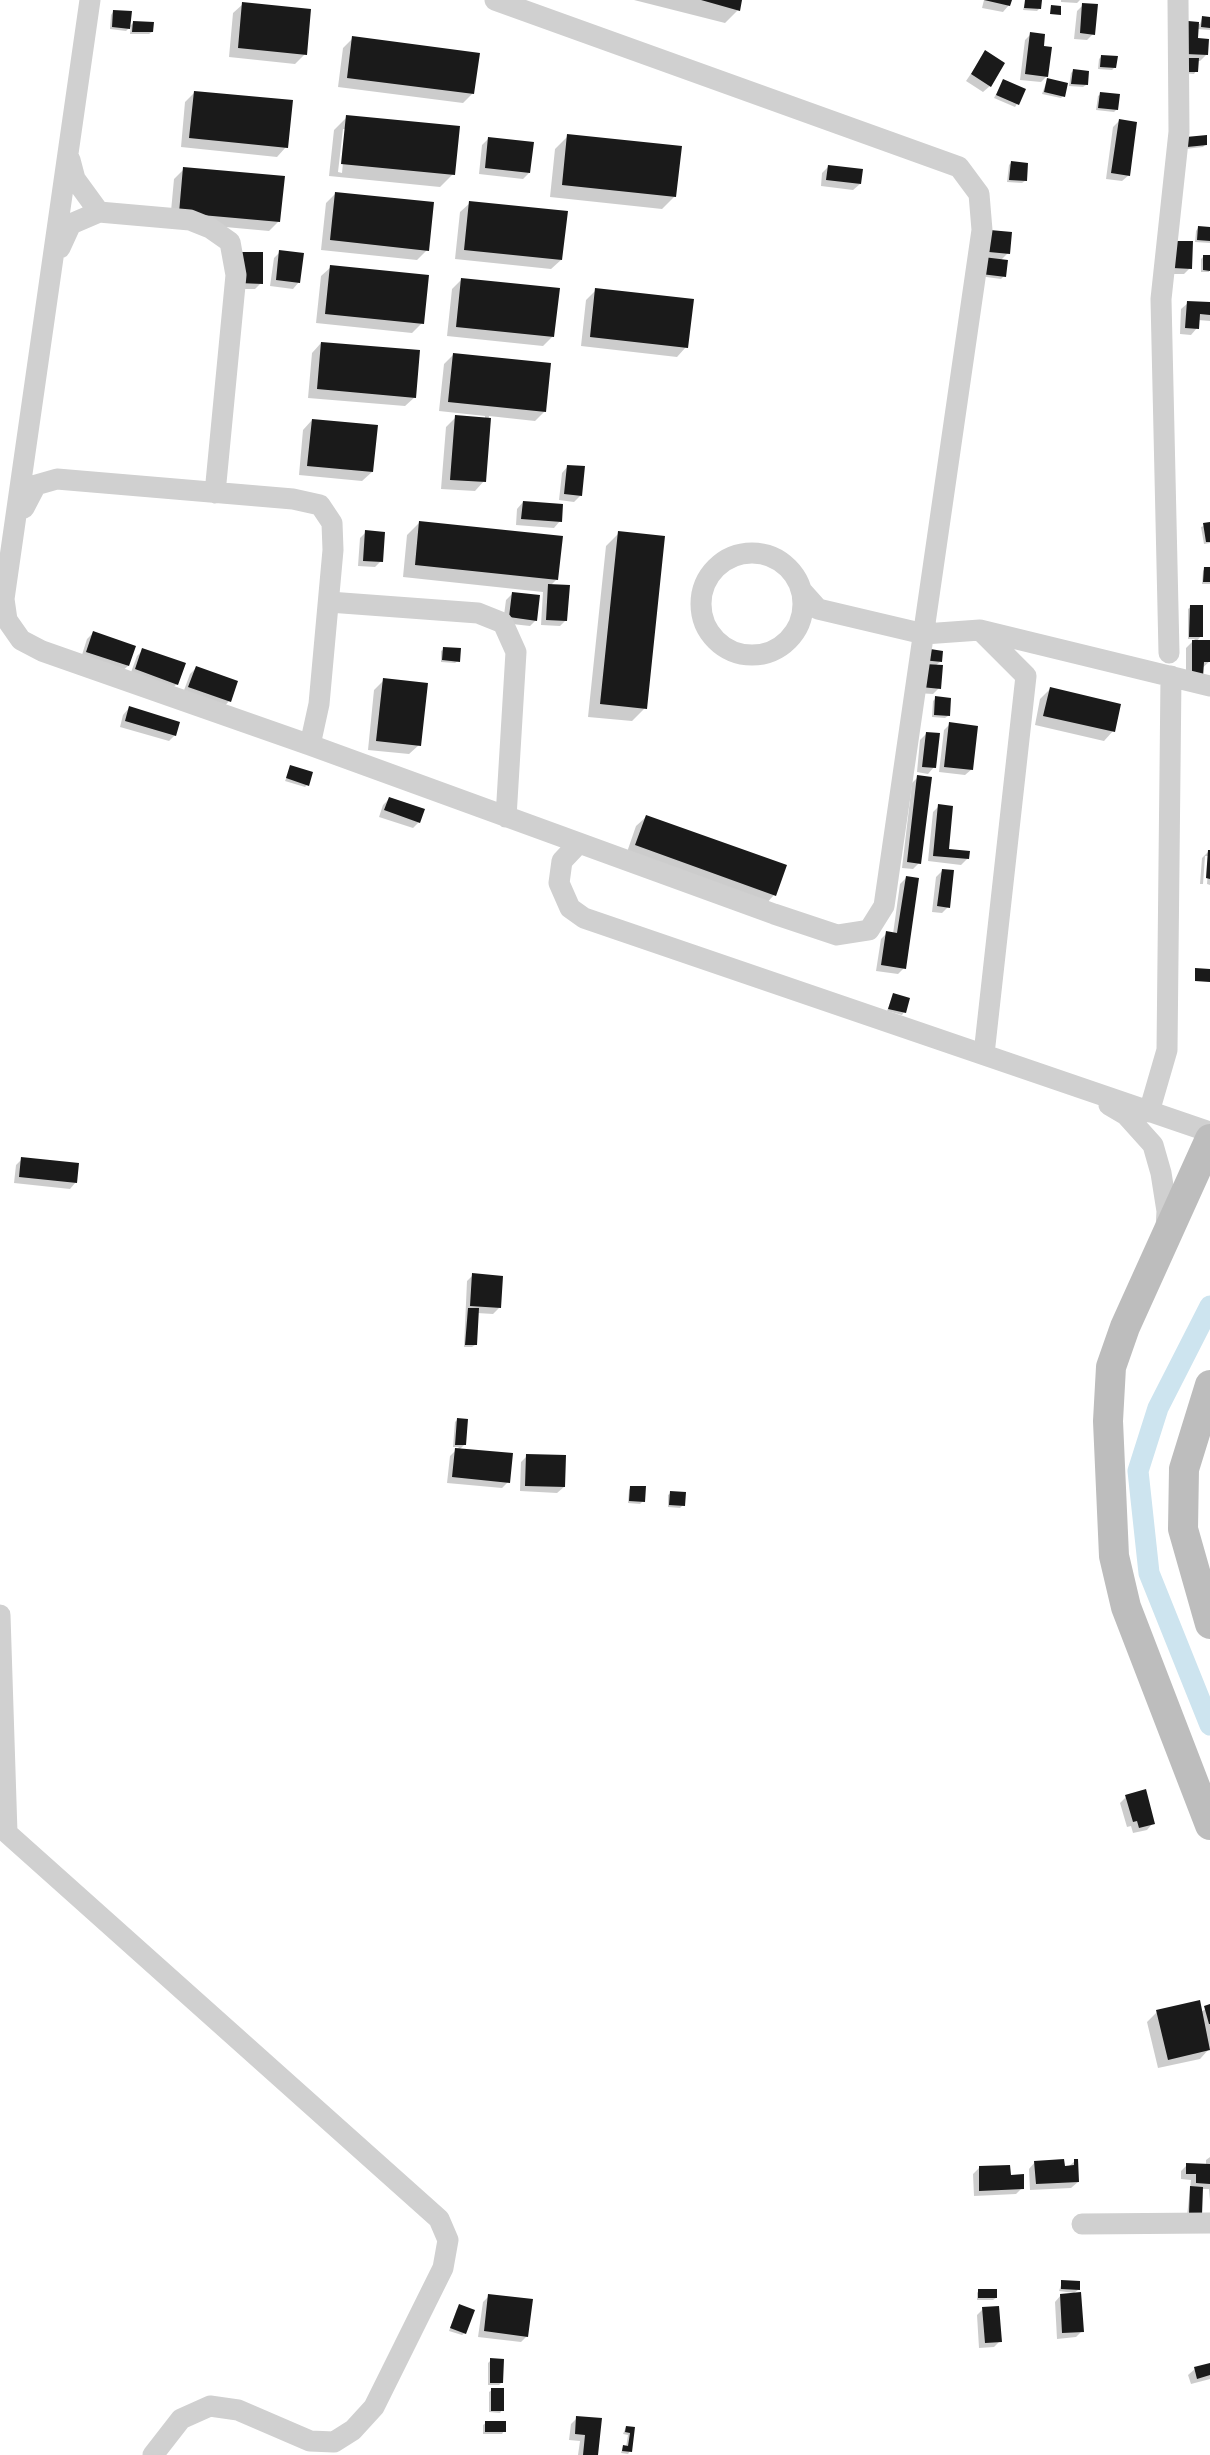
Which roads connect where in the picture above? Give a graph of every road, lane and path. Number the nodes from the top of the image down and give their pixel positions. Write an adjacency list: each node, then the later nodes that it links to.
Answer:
1 (90, 0): 4 (street)
2 (495, 0): 16 (street)
3 (1178, 0): 17 (street)
4 (68, 155): 5 (street); 6 (street)
5 (99, 212): 6 (street); 9 (street)
6 (52, 265): 7 (street)
7 (26, 447): 8 (street); 10 (street)
8 (57, 479): 9 (street); 10 (street)
9 (215, 493): 12 (street)
10 (15, 525): 20 (street)
11 (802, 590): 13 (street); 14 (street); 14 (street)
12 (329, 601): 20 (street); 21 (street)
13 (818, 609): 14 (street); 16 (street)
14 (797, 629)
15 (980, 630): 16 (street); 18 (street); 23 (street)
16 (924, 634): 22 (street)
17 (1169, 653)
18 (1171, 676): 19 (street); 25 (street)
19 (1210, 686)
20 (310, 745): 21 (street)
21 (506, 817): 22 (street)
22 (579, 843): 23 (street)
23 (984, 1054): 24 (street)
24 (1080, 1088): 25 (street); 28 (street)
25 (1149, 1112): 26 (street)
26 (1210, 1132)
27 (1210, 1139): 28 (street)
28 (1166, 1232): 32 (street)
29 (1210, 1385): 31 (street)
30 (0, 1615): 35 (street)
31 (1210, 1624)
32 (1210, 1825)
33 (1210, 2223): 34 (street)
34 (1082, 2224)
35 (153, 2455)

